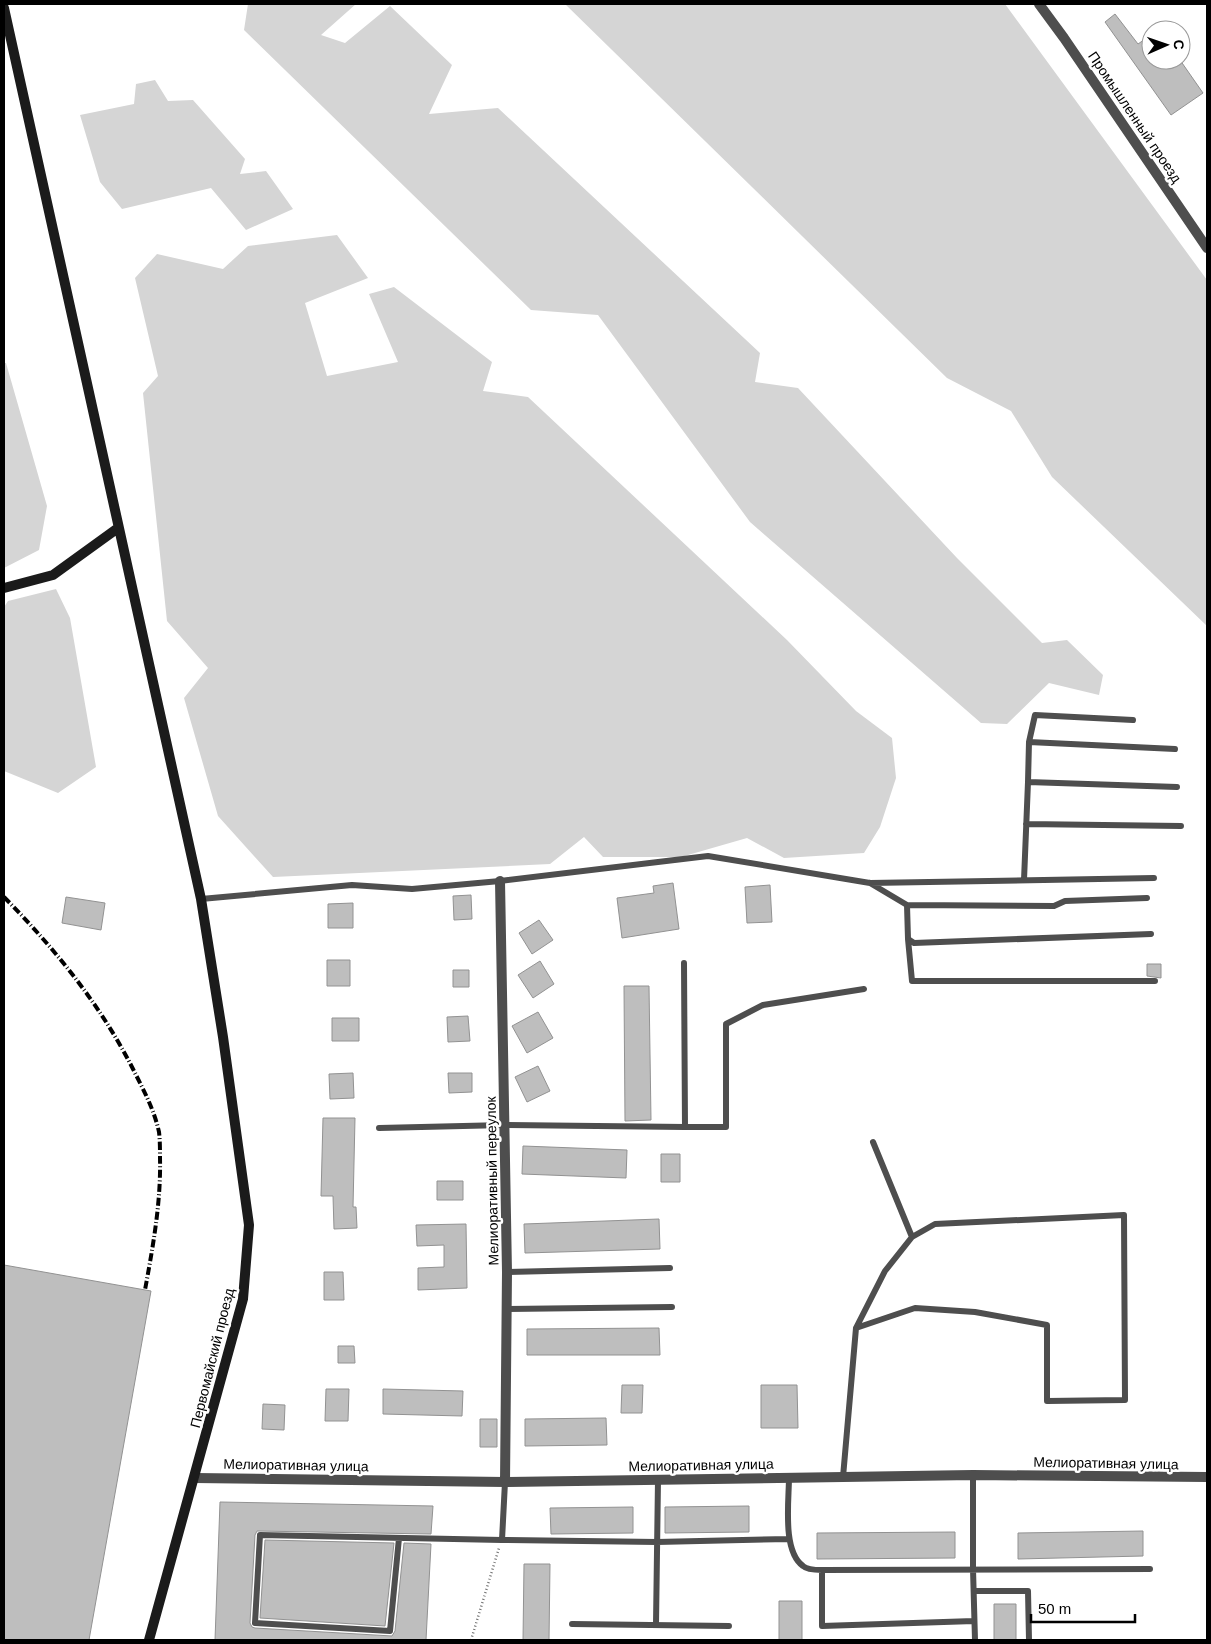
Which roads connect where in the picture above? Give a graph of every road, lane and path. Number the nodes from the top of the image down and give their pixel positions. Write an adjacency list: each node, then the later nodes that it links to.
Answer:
1 (1039, 4): 3 (street, Промышленный проезд)
2 (4, 8): 4 (main road, Первомайский проезд)
3 (1207, 248)
4 (118, 528): 5 (main road); 18 (main road, Первомайский проезд)
5 (4, 588)
6 (1133, 720): 7 (lane)
7 (1029, 742): 8 (lane); 9 (lane)
8 (1175, 749)
9 (1028, 782): 10 (lane); 11 (lane)
10 (1178, 787)
11 (1026, 824): 12 (lane); 14 (lane)
12 (1181, 826)
13 (1154, 878): 14 (lane)
14 (1024, 880): 16 (lane)
15 (500, 881): 16 (lane); 18 (lane); 25 (street, Мелиоративный переулок)
16 (870, 883): 19 (lane)
17 (1147, 898): 19 (lane)
18 (201, 899): 39 (main road, Первомайский проезд)
19 (908, 906): 21 (lane)
20 (1152, 934): 21 (lane)
21 (908, 939): 23 (lane)
22 (684, 963): 26 (lane)
23 (1154, 981)
24 (864, 989): 26 (lane)
25 (505, 1125): 26 (lane); 27 (lane); 31 (street, Мелиоративный переулок)
26 (685, 1127)
27 (379, 1128)
28 (873, 1142): 29 (lane)
29 (912, 1237): 34 (lane); 34 (lane)
30 (670, 1268): 31 (lane)
31 (507, 1272): 33 (street, Мелиоративный переулок)
32 (672, 1307): 33 (lane)
33 (506, 1309): 41 (street, Мелиоративный переулок)
34 (856, 1328): 37 (lane)
35 (973, 1475): 37 (street, Мелиоративная улица); 38 (street, Мелиоративная улица); 46 (lane)
36 (789, 1477): 37 (street, Мелиоративная улица); 40 (street, Мелиоративная улица); 43 (lane)
37 (843, 1477)
38 (1207, 1477)
39 (195, 1478): 41 (street, Мелиоративная улица); 54 (main road, Первомайский проезд)
40 (658, 1480): 41 (street, Мелиоративная улица); 45 (lane)
41 (505, 1482): 44 (lane)
42 (399, 1538): 42 (lane); 44 (lane)
43 (789, 1539): 45 (lane); 48 (lane)
44 (502, 1540): 45 (lane); 55 (path)
45 (657, 1542): 52 (lane)
46 (973, 1569): 47 (lane); 48 (lane); 49 (lane)
47 (1150, 1569)
48 (822, 1570): 50 (lane)
49 (974, 1591): 50 (lane); 57 (lane)
50 (974, 1621): 56 (lane)
51 (572, 1624): 52 (lane)
52 (656, 1624): 53 (lane)
53 (729, 1626)
54 (150, 1640)
55 (471, 1640)
56 (975, 1640)
57 (1029, 1640)

